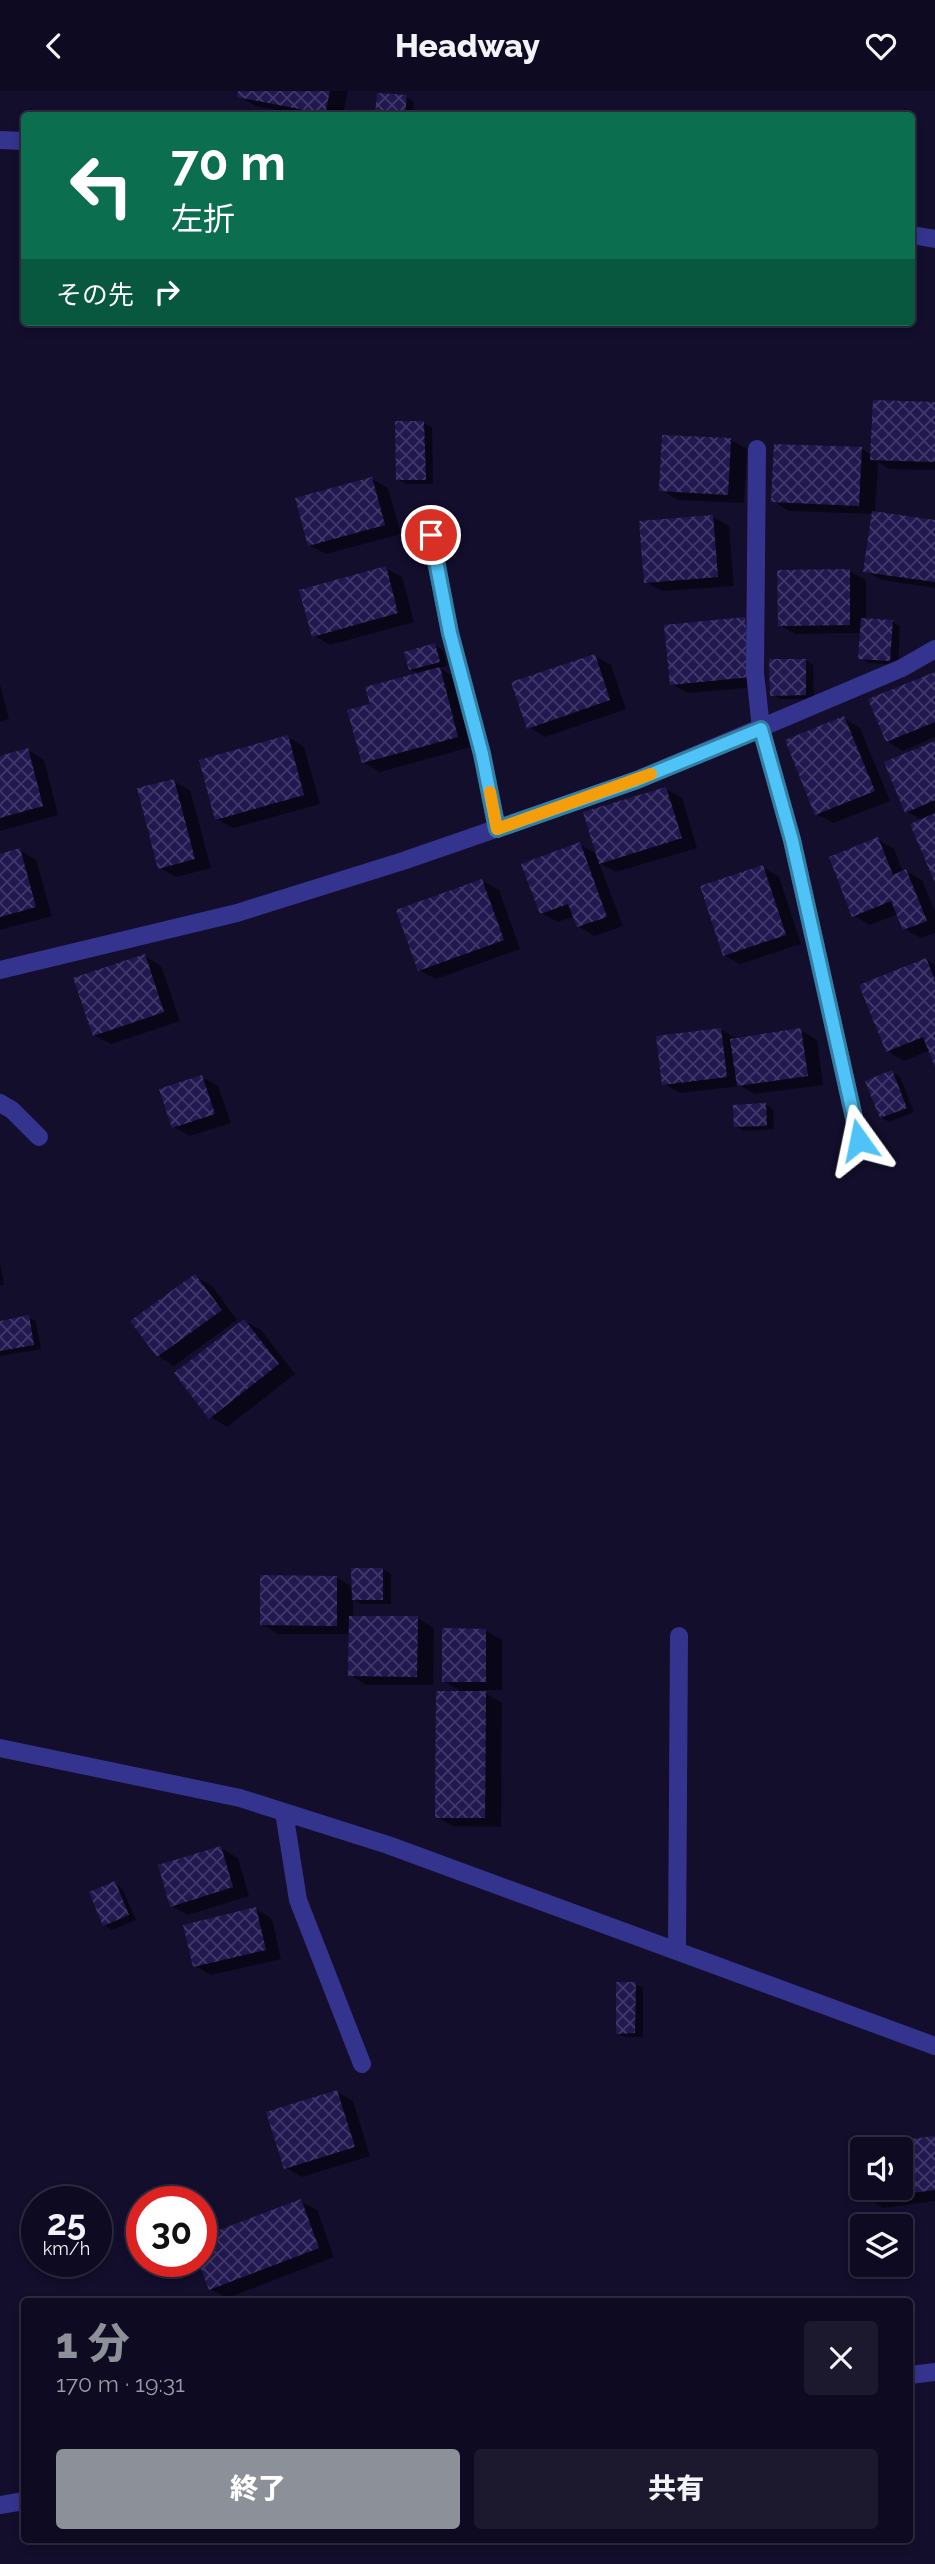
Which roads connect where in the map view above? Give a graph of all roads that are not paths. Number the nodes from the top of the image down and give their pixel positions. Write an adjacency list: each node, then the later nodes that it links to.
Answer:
1 (0, 140): 2 (street)
2 (21, 141)
3 (915, 236): 4 (street)
4 (935, 239)
5 (757, 449): 8 (street)
6 (431, 535): 9 (street)
7 (935, 649): 8 (street)
8 (761, 729): 9 (street); 13 (street)
9 (497, 829): 10 (street)
10 (0, 970)
11 (0, 1103): 12 (street)
12 (39, 1137)
13 (859, 1140)
14 (679, 1636): 17 (street)
15 (0, 1748): 16 (street)
16 (284, 1812): 17 (street); 19 (street)
17 (677, 1951): 18 (street)
18 (935, 2046)
19 (362, 2064)
20 (935, 2372): 21 (street)
21 (913, 2375)
22 (21, 2502): 23 (street)
23 (0, 2505)

